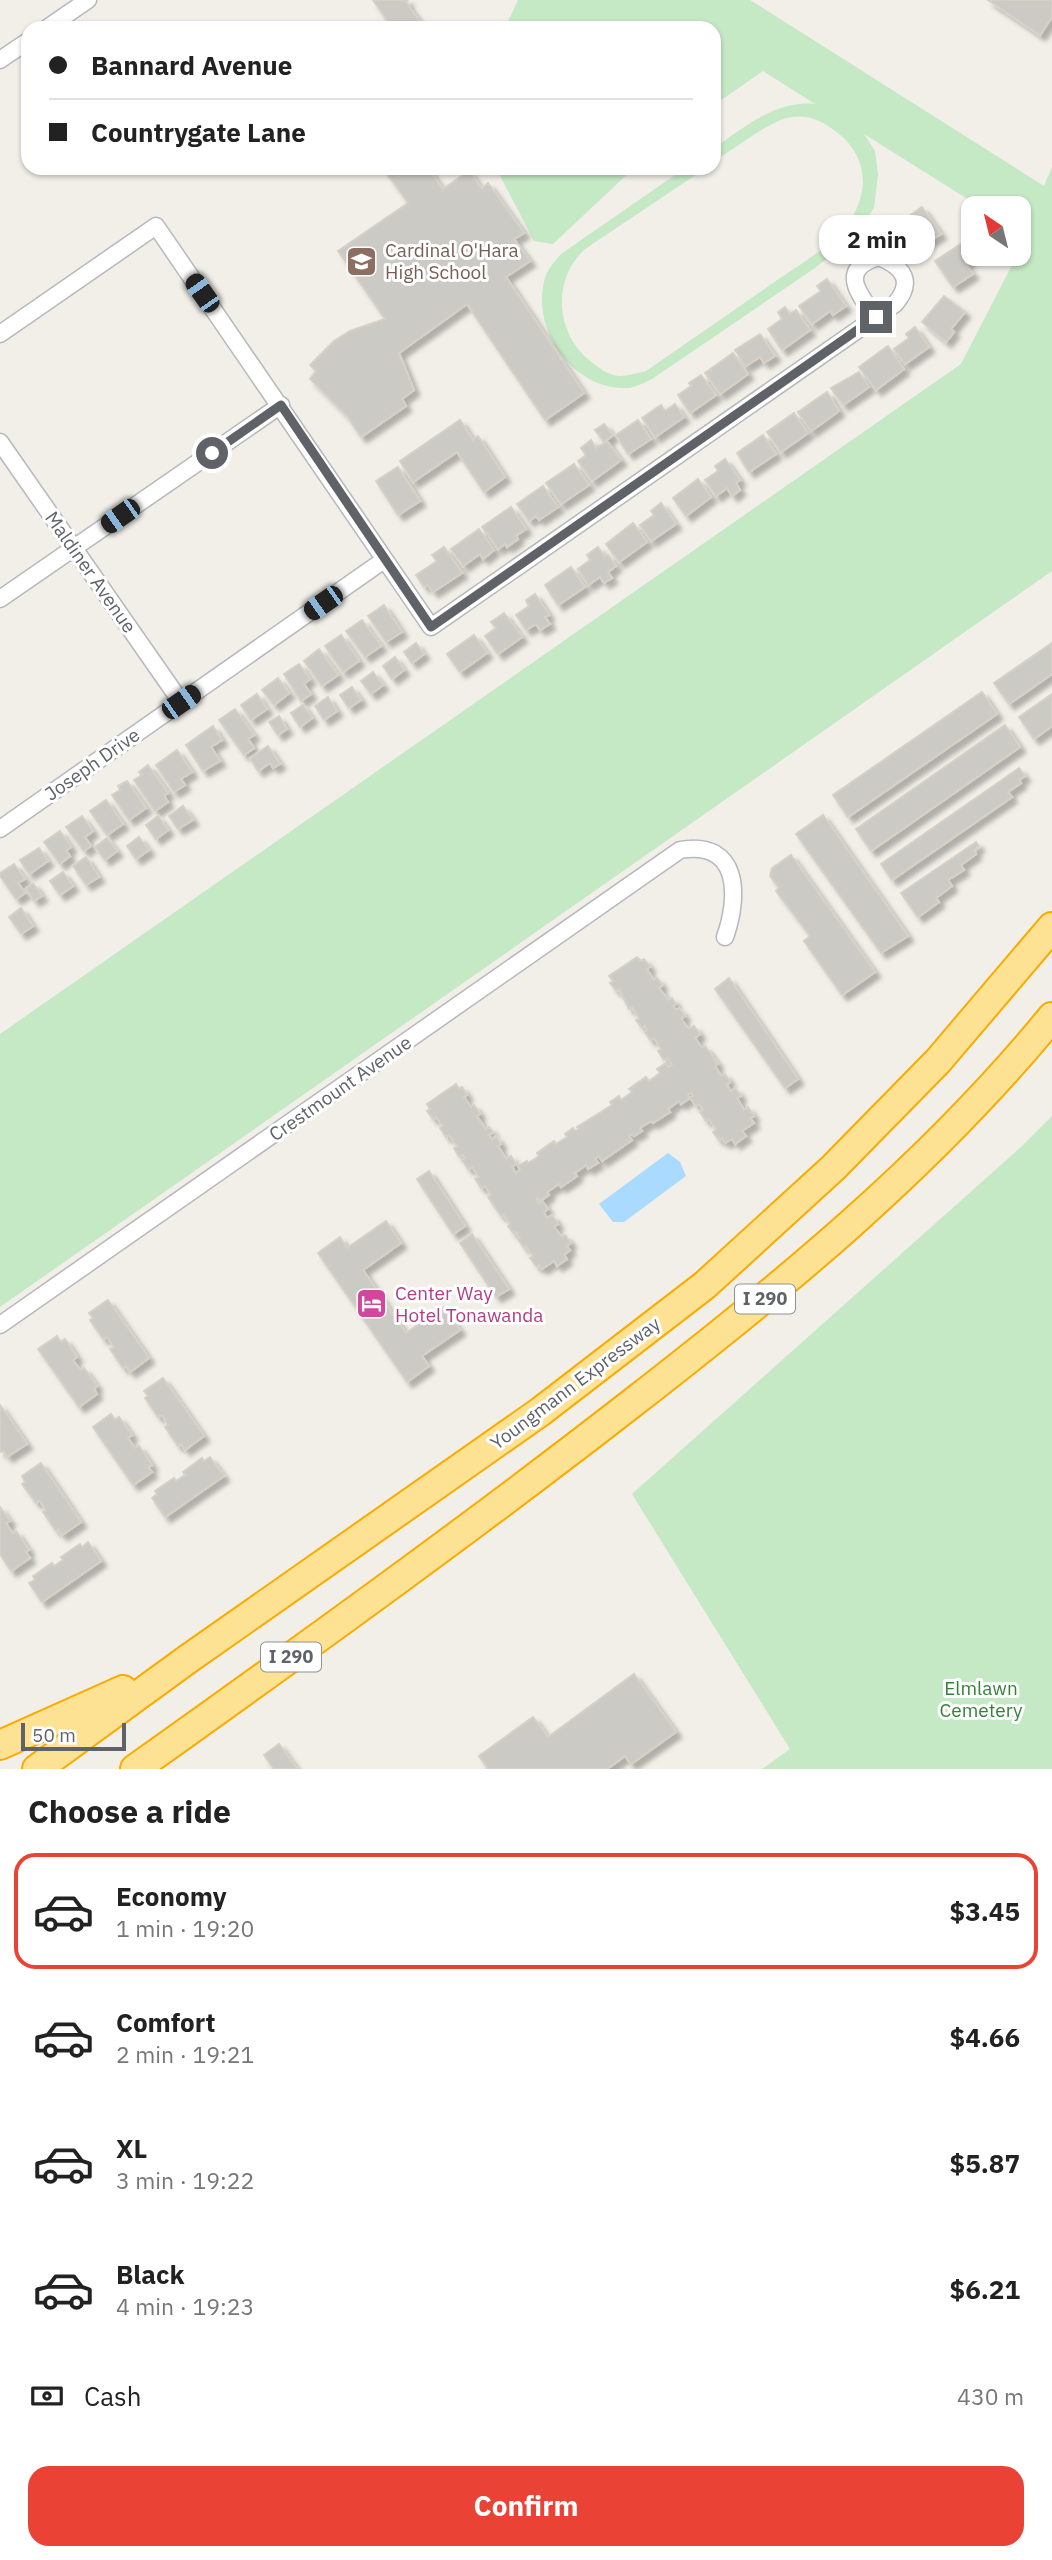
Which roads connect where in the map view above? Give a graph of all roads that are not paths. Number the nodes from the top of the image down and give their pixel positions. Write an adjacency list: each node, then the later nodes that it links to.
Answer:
1 (88, 0): 2 (street)
2 (57, 21)
3 (21, 46): 4 (street)
4 (0, 60)
5 (876, 317): 10 (street)
6 (0, 334): 7 (street)
7 (281, 405): 9 (street); 10 (street)
8 (0, 442): 9 (street, Maldiner Avenue)
9 (74, 548): 11 (street); 12 (street, Maldiner Avenue)
10 (384, 560): 12 (street, Joseph Drive)
11 (0, 599)
12 (181, 702): 13 (street, Joseph Drive)
13 (0, 829)
14 (1052, 927): 18 (highway, Youngmann Expressway / I 290)
15 (725, 937): 17 (street, Crestmount Avenue)
16 (1052, 1017): 21 (highway, I 290)
17 (0, 1325)
18 (188, 1659): 19 (highway); 20 (highway, Youngmann Expressway / I 290)
19 (0, 1745)
20 (37, 1769)
21 (135, 1769)

